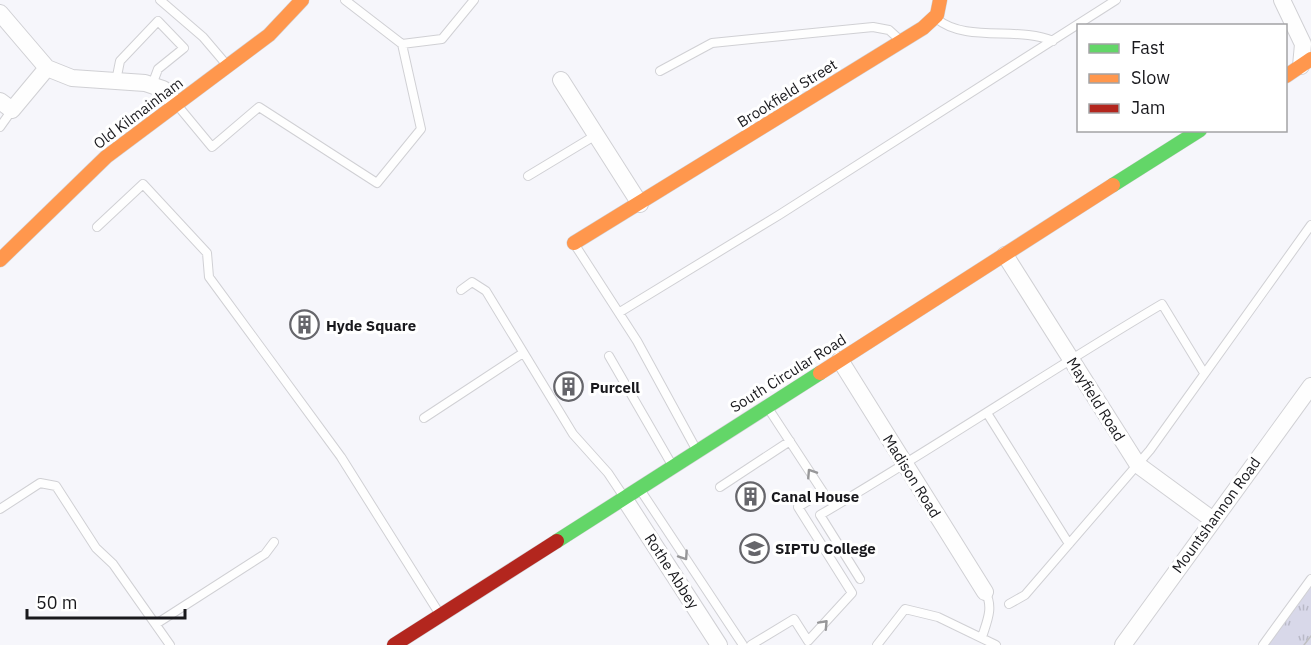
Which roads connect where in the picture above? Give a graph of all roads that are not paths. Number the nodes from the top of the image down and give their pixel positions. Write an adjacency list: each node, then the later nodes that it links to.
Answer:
1 (160, 0): 16 (lane)
2 (345, 0): 14 (lane)
3 (474, 0): 14 (lane)
4 (940, 0): 9 (main road)
5 (1116, 0): 10 (lane)
6 (1282, 0): 15 (street)
7 (299, 1): 16 (main road, Old Kilmainham)
8 (0, 13): 18 (street)
9 (935, 17): 12 (main road, Brookfield Street); 13 (lane)
10 (1079, 24)
11 (1077, 25): 13 (lane)
12 (901, 41): 17 (lane); 29 (main road, Brookfield Street)
13 (1053, 41): 36 (lane)
14 (402, 44): 23 (lane)
15 (1306, 62): 19 (main road)
16 (228, 67): 23 (main road, Old Kilmainham)
17 (660, 71)
18 (42, 74): 21 (street); 24 (street)
19 (1287, 75)
20 (561, 80): 27 (street)
21 (116, 81): 22 (street); 22 (lane)
22 (152, 85): 23 (street)
23 (176, 104): 34 (main road, Old Kilmainham)
24 (6, 105): 25 (lane)
25 (0, 127)
26 (1197, 132): 33 (main road, South Circular Road)
27 (596, 135): 28 (lane); 29 (street)
28 (528, 176)
29 (639, 204): 32 (main road, Brookfield Street)
30 (1311, 225): 41 (lane)
31 (97, 227): 62 (lane)
32 (574, 243): 36 (lane)
33 (1005, 255): 39 (street, Mayfield Road); 40 (main road, South Circular Road)
34 (0, 260)
35 (461, 290): 37 (lane)
36 (620, 312): 47 (lane)
37 (523, 353): 45 (lane); 53 (lane)
38 (609, 356): 48 (lane)
39 (1070, 358): 41 (lane); 44 (lane); 50 (street, Mayfield Road)
40 (840, 360): 43 (main road, South Circular Road); 49 (street, Madison Road)
41 (1204, 373): 50 (lane)
42 (1311, 386): 55 (street, Mountshannon Road)
43 (767, 405): 46 (lane); 47 (main road, South Circular Road)
44 (987, 413): 49 (lane); 57 (lane)
45 (424, 418)
46 (790, 441): 51 (lane); 69 (lane, one-way to 46)
47 (697, 450): 48 (main road, South Circular Road)
48 (673, 465): 52 (main road, South Circular Road)
49 (905, 465): 58 (lane); 60 (street, Madison Road)
50 (1138, 465): 55 (street, Mayfield Road); 57 (lane)
51 (720, 486)
52 (639, 488): 53 (main road, South Circular Road); 68 (lane, one-way to 68)
53 (624, 498): 62 (main road, South Circular Road); 67 (street, Rothe Abbey)
54 (0, 509): 63 (lane)
55 (1213, 520): 72 (street, Mountshannon Road)
56 (274, 542): 63 (lane)
57 (1070, 544): 61 (lane)
58 (860, 579)
59 (1311, 579): 73 (lane)
60 (985, 592): 64 (lane)
61 (1009, 604)
62 (441, 616): 66 (main road, South Circular Road)
63 (156, 624): 65 (lane)
64 (982, 637): 70 (lane); 71 (lane)
65 (170, 645)
66 (394, 645)
67 (719, 645)
68 (743, 645)
69 (751, 645)
70 (877, 645)
71 (996, 645)
72 (1123, 645)
73 (1263, 645)

